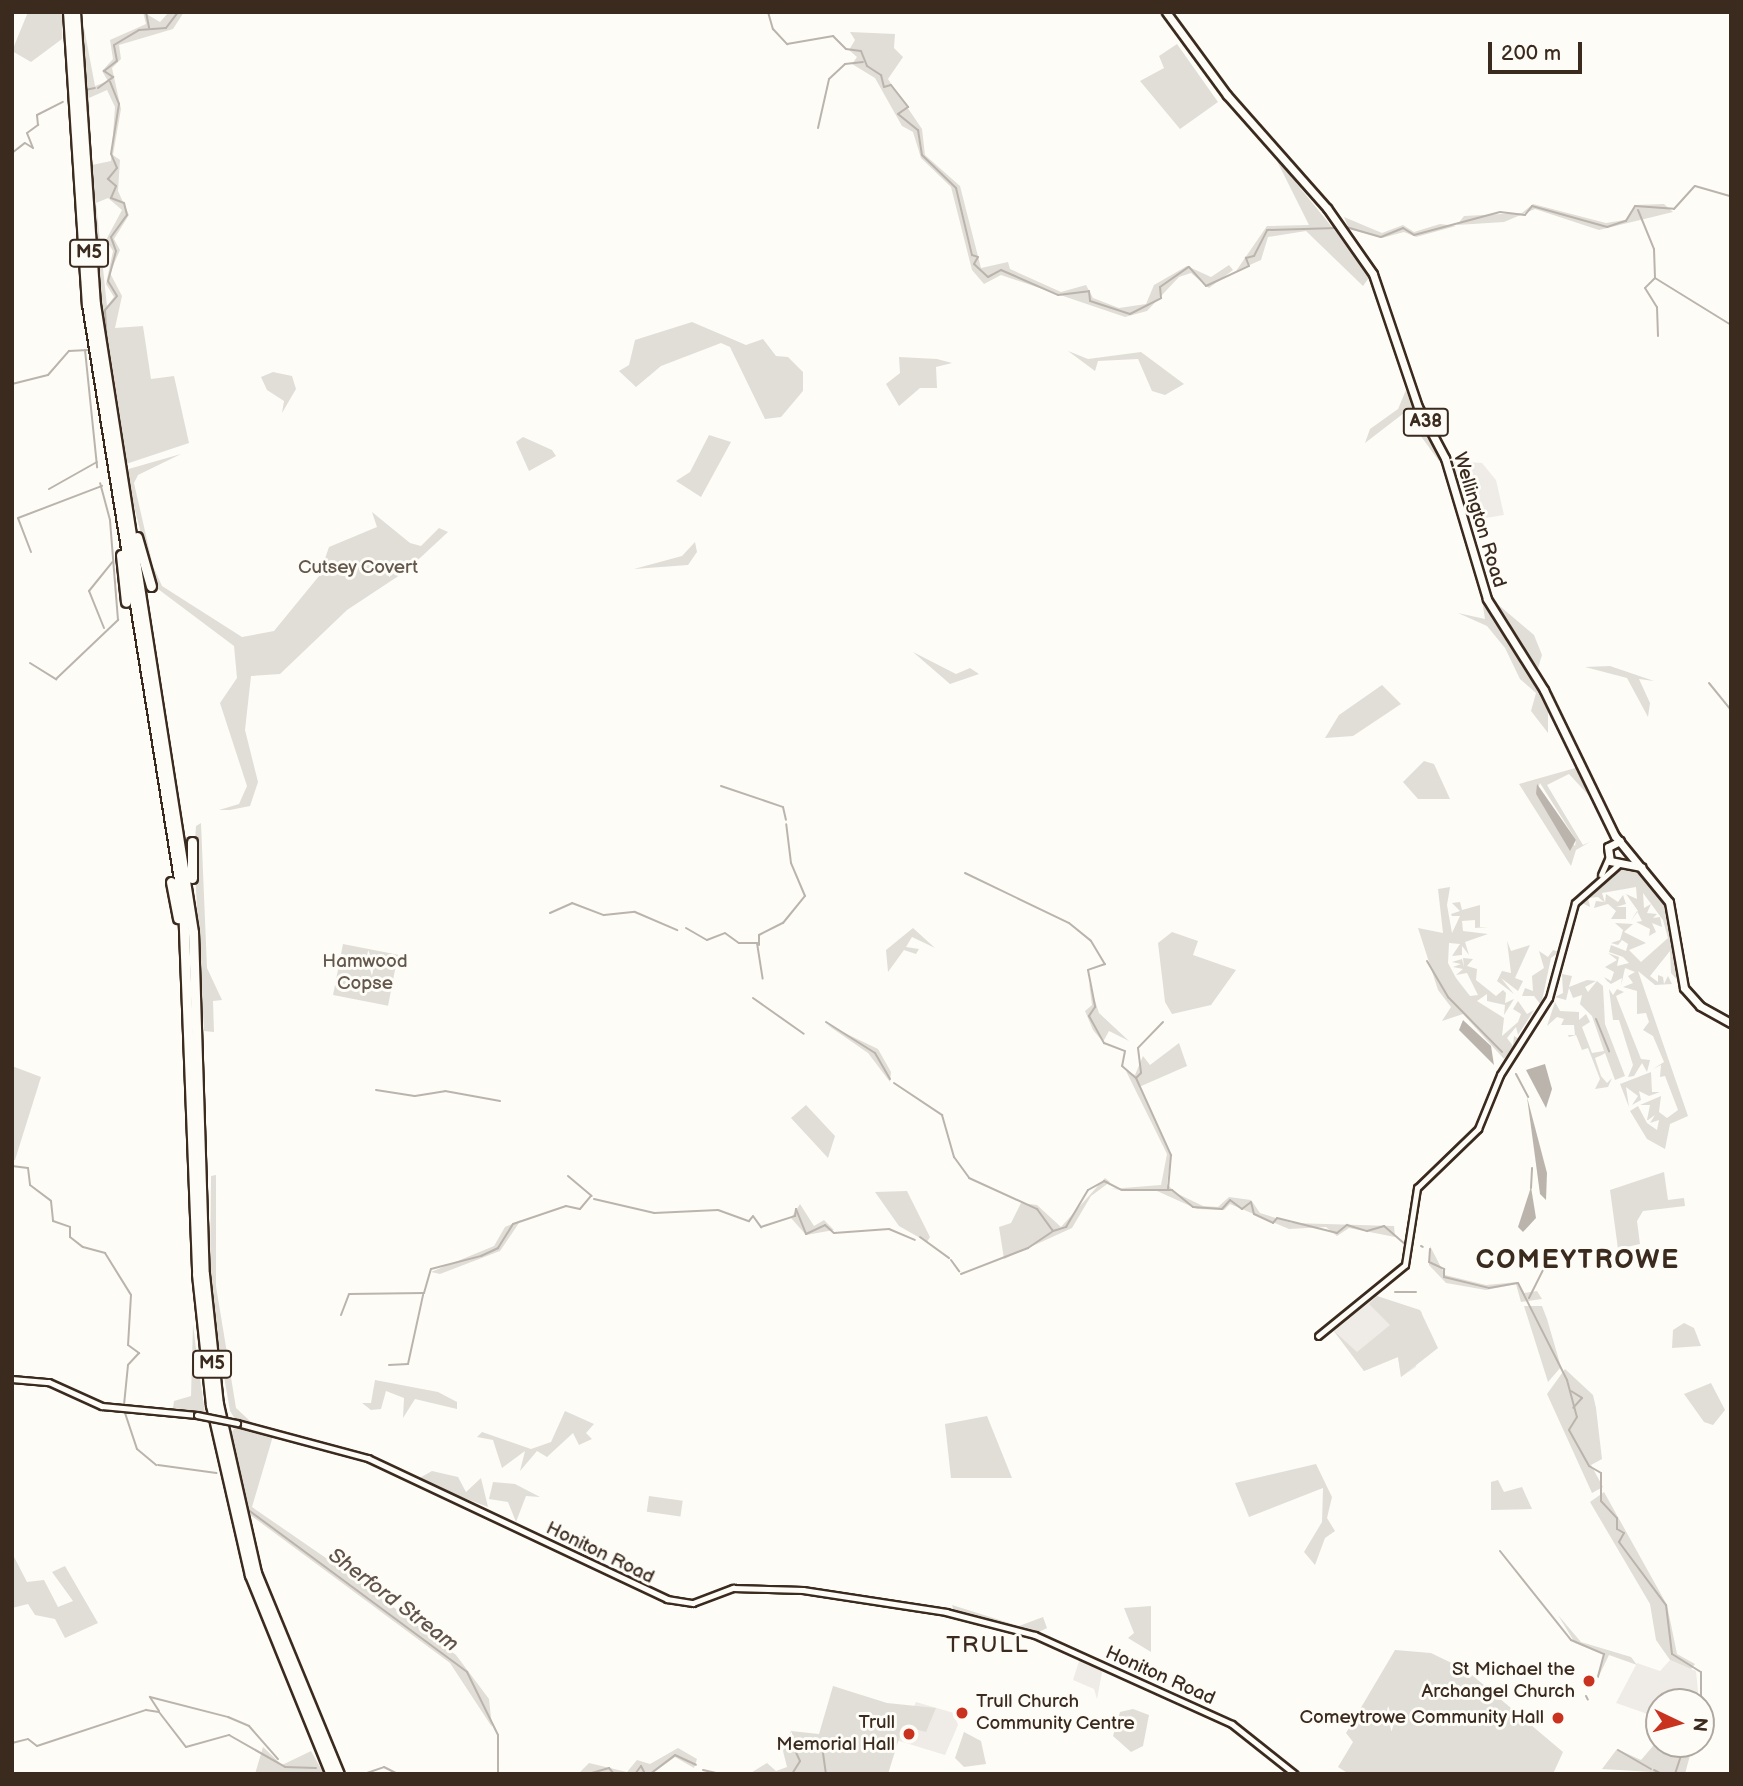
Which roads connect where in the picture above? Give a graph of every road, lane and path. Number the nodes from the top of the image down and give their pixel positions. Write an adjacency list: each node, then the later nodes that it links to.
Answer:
1 (68, 12): 4 (highway, M5)
2 (75, 12): 5 (highway, M5)
3 (1166, 12): 8 (main road, Wellington Road / A38)
4 (113, 474): 7 (highway, M5); 19 (highway, M5)
5 (123, 492): 6 (highway, M5); 18 (highway, M5)
6 (151, 586)
7 (126, 602)
8 (1606, 810): 9 (main road, Wellington Road / A38); 11 (main road, Wellington Road / A38)
9 (1620, 841): 11 (main road); 12 (main road, Wellington Road / A38)
10 (192, 842): 18 (highway, M5)
11 (1609, 845): 13 (main road, Wellington Road / A38)
12 (1630, 849): 14 (main road); 15 (main road, Wellington Road / A38)
13 (1608, 859): 14 (main road); 16 (street)
14 (1622, 864): 15 (main road); 16 (street)
15 (1642, 867): 20 (main road, Wellington Road / A38)
16 (1600, 875): 21 (street)
17 (171, 882): 19 (highway, M5)
18 (193, 932): 24 (highway, M5)
19 (188, 968): 23 (highway, M5)
20 (1731, 1023)
21 (1318, 1336)
22 (12, 1379): 25 (street, Honiton Road, bridge)
23 (331, 1774)
24 (339, 1774)
25 (1295, 1774)

